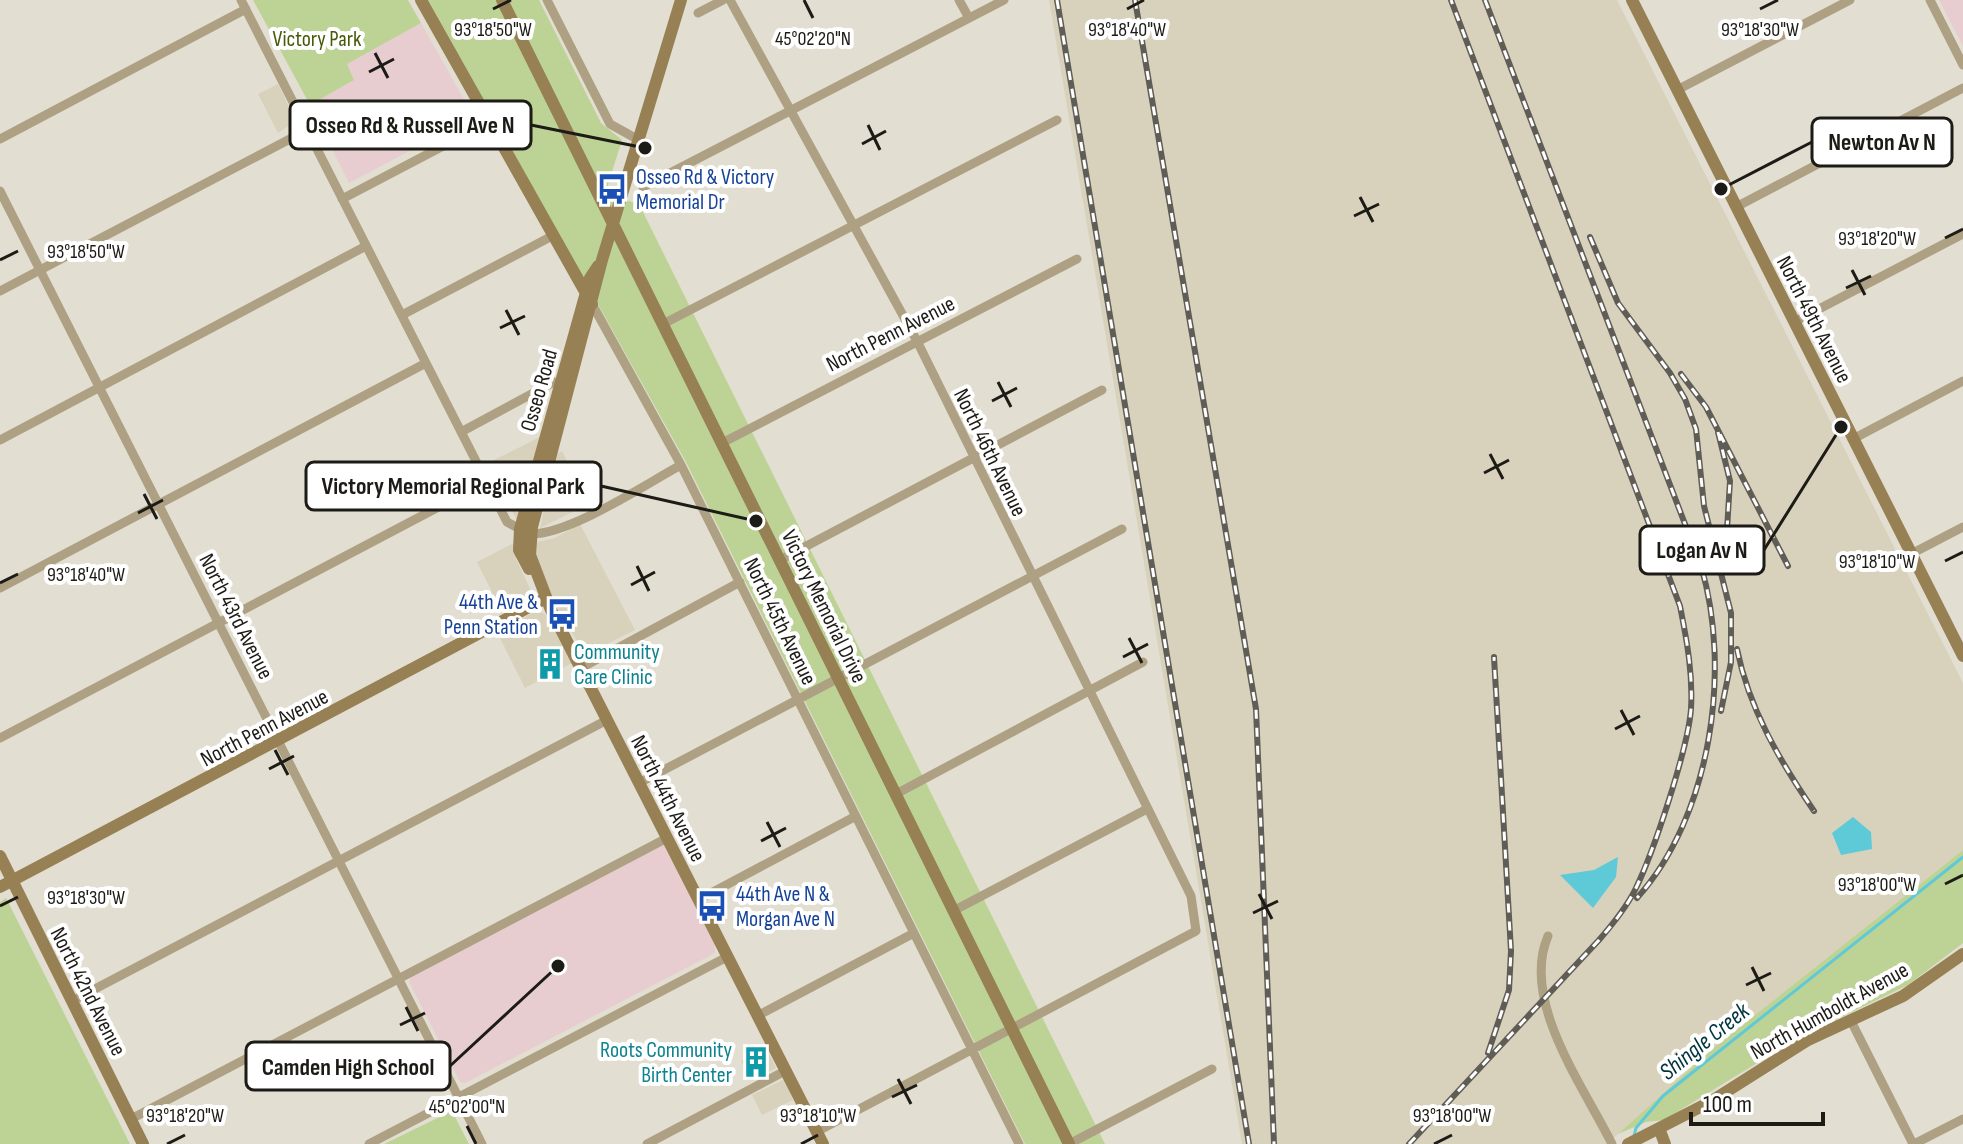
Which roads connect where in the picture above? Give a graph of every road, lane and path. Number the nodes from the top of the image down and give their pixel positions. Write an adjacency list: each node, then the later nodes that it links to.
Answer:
1 (421, 0): 20 (street, North 45th Avenue)
2 (502, 0): 28 (street, Victory Memorial Drive)
3 (547, 0): 23 (street)
4 (681, 0): 23 (street, Osseo Road)
5 (723, 0): 13 (street)
6 (730, 0): 18 (street, North 46th Avenue)
7 (959, 0): 14 (street)
8 (1004, 0): 14 (street)
9 (1632, 0): 17 (street, North 49th Avenue)
10 (1850, 0): 17 (street)
11 (1930, 0): 15 (street)
12 (243, 5): 21 (street); 22 (street)
13 (698, 13)
14 (969, 18): 18 (street)
15 (1963, 65)
16 (1963, 88): 27 (street)
17 (1677, 90): 27 (street, North 49th Avenue)
18 (791, 112): 24 (street); 29 (street, North 46th Avenue)
19 (1057, 120): 29 (street)
20 (489, 122): 26 (street); 31 (street, North 45th Avenue)
21 (307, 130): 26 (street); 34 (street)
22 (0, 139)
23 (637, 139): 28 (street, Osseo Road)
24 (643, 187)
25 (0, 191): 34 (street, North 43rd Avenue)
26 (342, 199): 32 (street)
27 (1736, 207): 38 (street, North 49th Avenue)
28 (613, 226): 36 (street, Osseo Road); 39 (street, Victory Memorial Drive)
29 (854, 227): 39 (street); 40 (street, North 46th Avenue)
30 (1963, 234): 38 (street)
31 (554, 235): 36 (street, North 45th Avenue); 37 (street)
32 (366, 246): 37 (street); 44 (street)
33 (1077, 259): 40 (street, North Penn Avenue)
34 (40, 271): 35 (street); 44 (street, North 43rd Avenue)
35 (0, 291)
36 (589, 299): 43 (street, Osseo Road); 51 (street, North 45th Avenue); 56 (street, Osseo Road)
37 (402, 315): 41 (street)
38 (1794, 322): 47 (street, North 49th Avenue)
39 (663, 324): 49 (street, Victory Memorial Drive)
40 (917, 341): 49 (street, North Penn Avenue); 50 (street, North 46th Avenue)
41 (426, 363): 46 (street); 53 (street)
42 (1963, 381): 47 (street)
43 (560, 384): 46 (street); 56 (street, Osseo Road)
44 (100, 387): 48 (street); 53 (street, North 43rd Avenue)
45 (1102, 390): 50 (street)
46 (461, 432): 52 (street)
47 (1853, 439): 57 (street, North 49th Avenue)
48 (0, 440)
49 (722, 443): 58 (street, Victory Memorial Drive)
50 (975, 459): 58 (street); 59 (street, North 46th Avenue)
51 (681, 465): 56 (street); 60 (street, North 45th Avenue)
52 (486, 482): 56 (street); 63 (street)
53 (159, 503): 61 (street); 63 (street, North 43rd Avenue)
54 (1963, 527): 57 (street)
55 (1122, 529): 59 (street)
56 (526, 532): 62 (street, Osseo Road)
57 (1911, 554): 64 (street, North 49th Avenue)
58 (780, 560): 67 (street, Victory Memorial Drive)
59 (1032, 575): 67 (street); 68 (street, North 46th Avenue)
60 (740, 582): 66 (street); 69 (street, North 45th Avenue)
61 (0, 588)
62 (546, 598): 66 (street, North 44th Avenue); 72 (street, North Penn Avenue)
63 (220, 623): 71 (street); 72 (street, North 43rd Avenue)
64 (1963, 656)
65 (1143, 662): 68 (street)
66 (581, 668): 70 (street, North 44th Avenue)
67 (838, 677): 69 (street); 74 (street, Victory Memorial Drive)
68 (1089, 691): 74 (street); 75 (street, North 46th Avenue)
69 (797, 698): 73 (street); 76 (street, North 45th Avenue)
70 (607, 720): 73 (street, North 44th Avenue); 79 (street)
71 (0, 738)
72 (280, 741): 79 (street, North 43rd Avenue); 80 (street, North Penn Avenue)
73 (639, 783): 77 (street, North 44th Avenue)
74 (896, 794): 83 (street, Victory Memorial Drive)
75 (1147, 809): 83 (street); 92 (street, North 46th Avenue)
76 (856, 816): 82 (street); 84 (street, North 45th Avenue)
77 (667, 838): 82 (street, North 44th Avenue); 88 (street)
78 (0, 856): 80 (street, North 42nd Avenue)
79 (340, 860): 88 (street, North 43rd Avenue); 89 (street)
80 (12, 881): 81 (street, North Penn Avenue); 89 (street, North 42nd Avenue)
81 (0, 887)
82 (698, 900): 87 (street, North 44th Avenue)
83 (953, 911): 92 (street, Victory Memorial Drive)
84 (914, 933): 90 (street); 93 (street, North 45th Avenue)
85 (1548, 936): 107 (street)
86 (1963, 954): 91 (street, North Humboldt Avenue)
87 (727, 957): 90 (street, North 44th Avenue); 96 (street)
88 (399, 977): 96 (street, North 43rd Avenue); 97 (street)
89 (72, 1001): 97 (street, North 42nd Avenue)
90 (757, 1016): 95 (street, North 44th Avenue)
91 (1851, 1021): 99 (street, North Humboldt Avenue); 110 (street)
92 (1012, 1028): 93 (street); 106 (street, Victory Memorial Drive)
93 (972, 1050): 100 (street); 105 (street, North 45th Avenue)
94 (1212, 1069): 106 (street)
95 (785, 1071): 100 (street, North 44th Avenue); 104 (street)
96 (458, 1096): 102 (street); 103 (street, North 43rd Avenue)
97 (131, 1119): 101 (street, North 42nd Avenue)
98 (1963, 1119): 110 (street)
99 (1659, 1128): 108 (street, North Humboldt Avenue); 109 (street)
100 (819, 1138)
101 (143, 1144)
102 (369, 1144)
103 (482, 1144)
104 (647, 1144)
105 (1019, 1144)
106 (1069, 1144)
107 (1612, 1144)
108 (1628, 1144)
109 (1665, 1144)
110 (1914, 1144)

